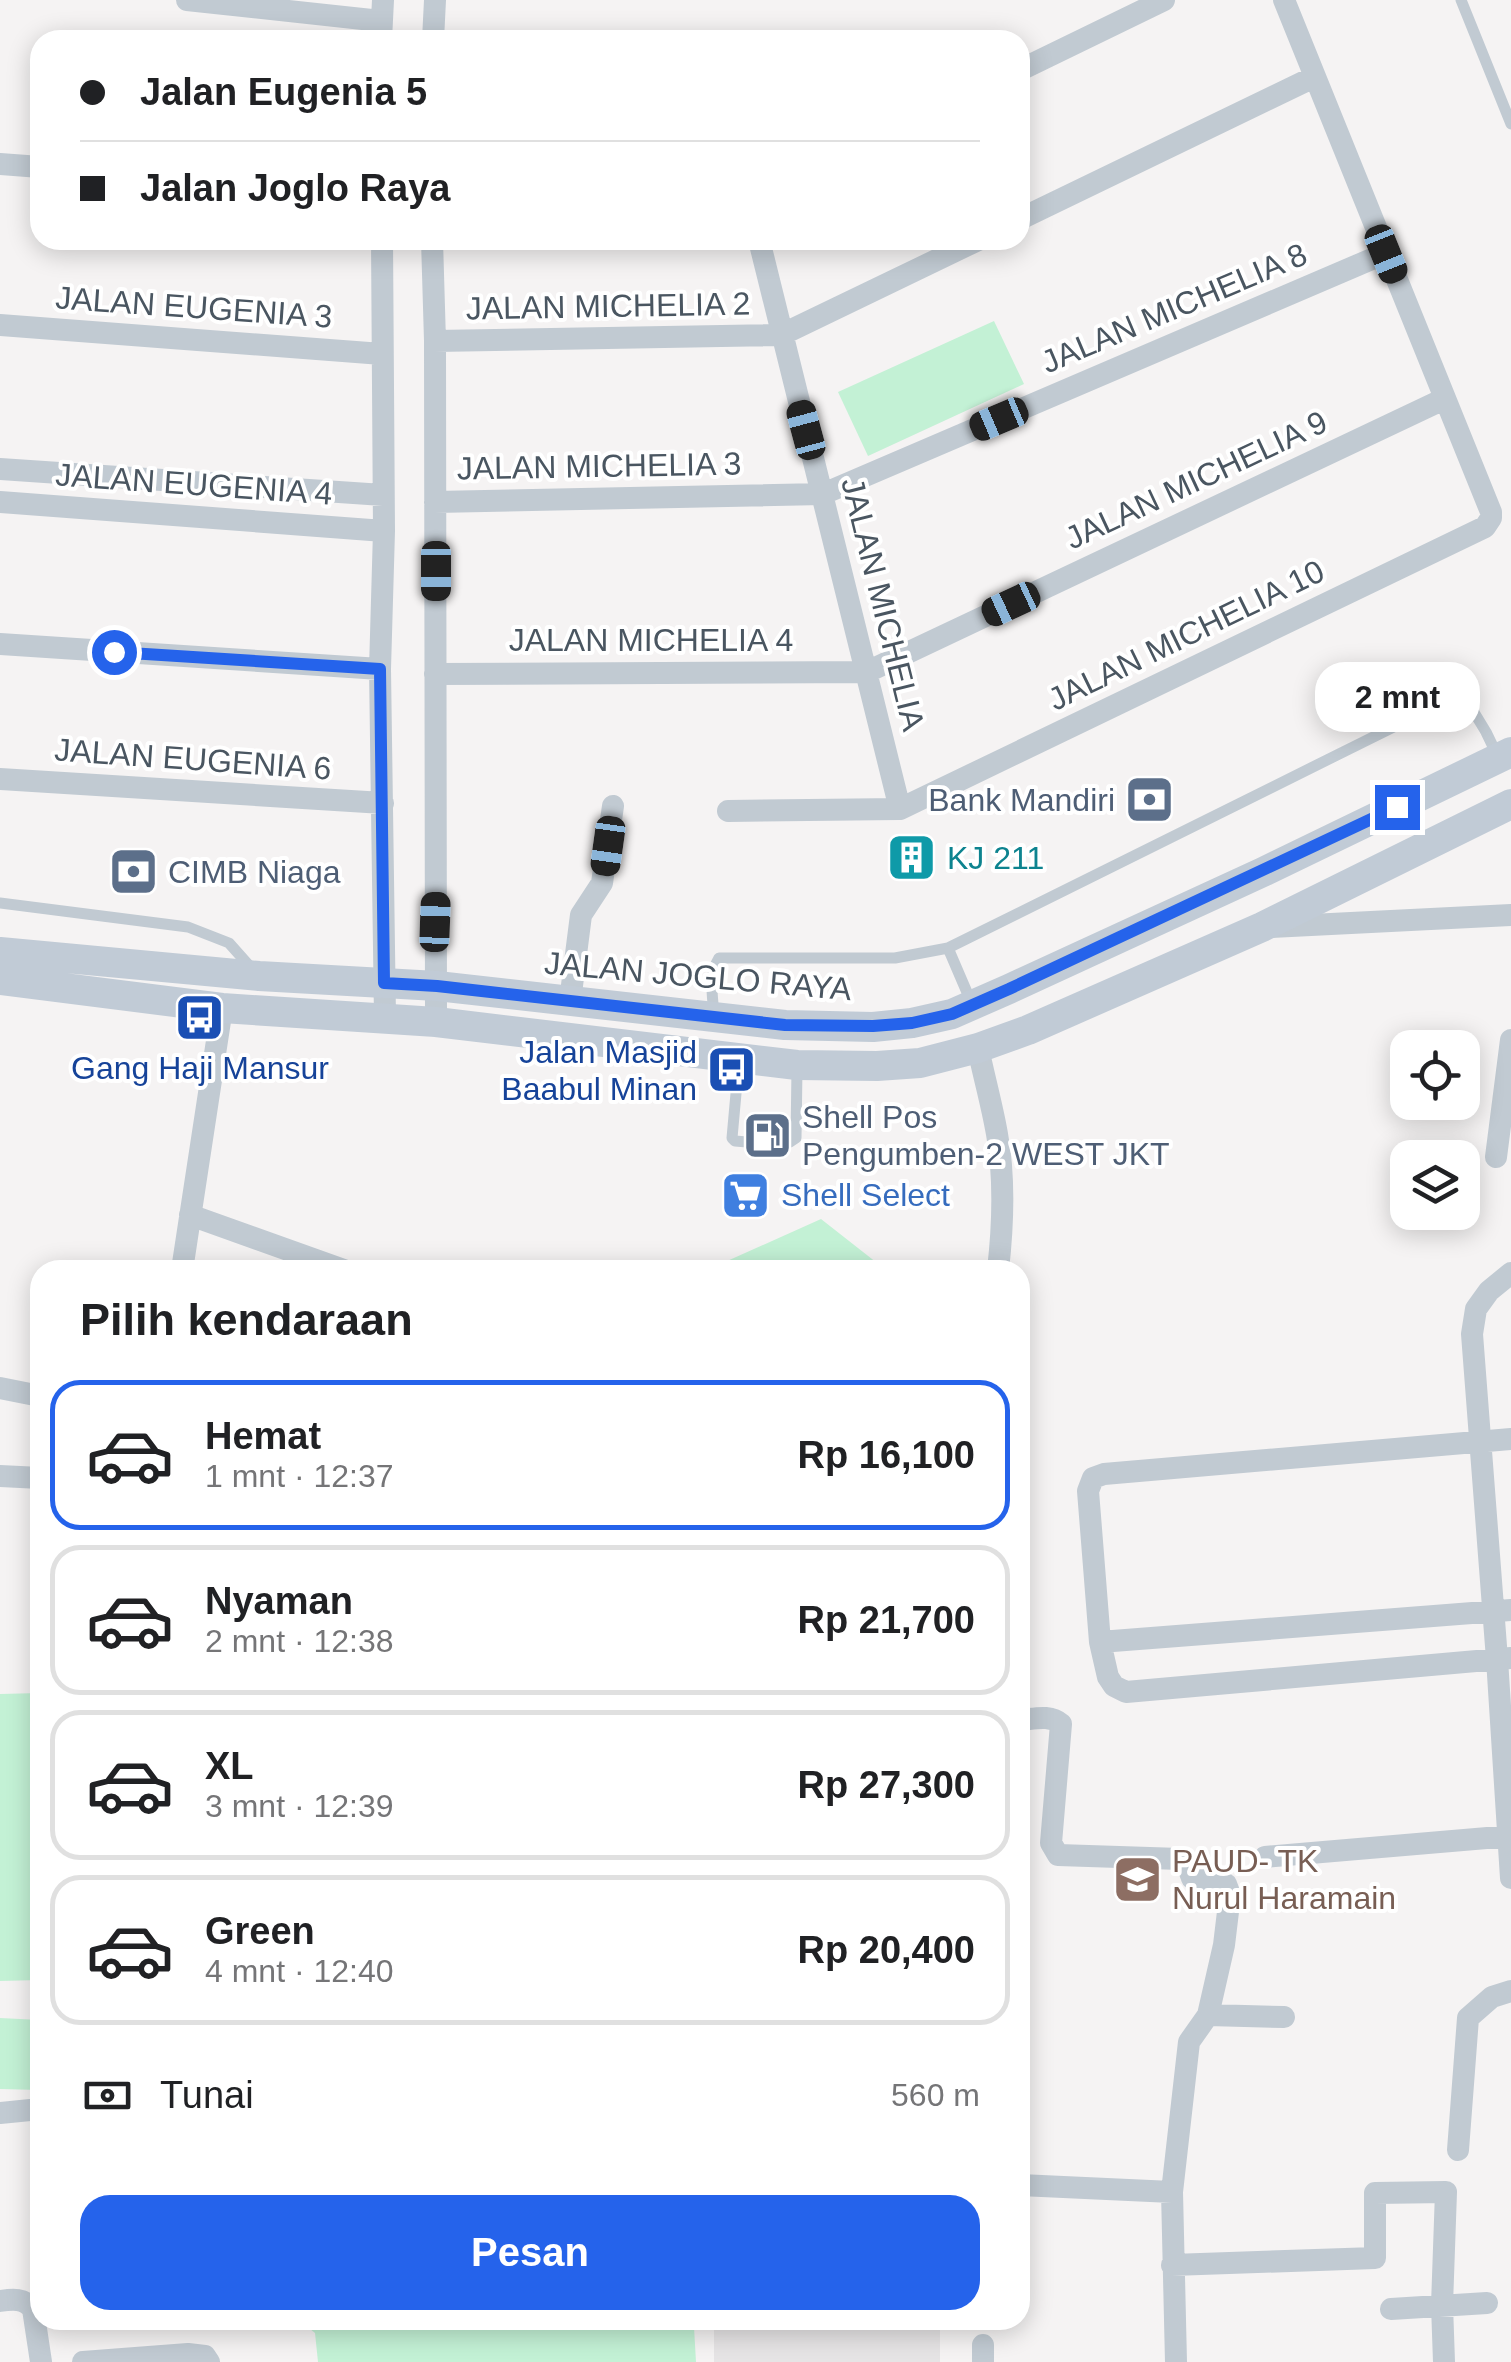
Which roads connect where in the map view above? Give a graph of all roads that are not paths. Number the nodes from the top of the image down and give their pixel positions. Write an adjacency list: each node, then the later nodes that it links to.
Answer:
1 (187, 0): 6 (street)
2 (435, 0): 7 (street)
3 (1164, 0): 8 (street)
4 (1284, 0): 9 (street)
5 (1461, 0): 10 (lane)
6 (382, 20)
7 (434, 30)
8 (1030, 65)
9 (1314, 76): 13 (street); 18 (street)
10 (1511, 124)
11 (0, 164): 12 (street)
12 (30, 166)
13 (1030, 215)
14 (382, 250): 22 (street)
15 (432, 250): 21 (street)
16 (762, 250): 20 (street, JALAN MICHELIA)
17 (957, 250): 20 (street)
18 (1386, 254): 23 (street); 25 (street, JALAN MICHELIA 8)
19 (0, 325): 22 (street, JALAN EUGENIA 3)
20 (781, 335): 21 (street, JALAN MICHELIA 2); 25 (street, JALAN MICHELIA)
21 (436, 341): 28 (street)
22 (382, 354): 26 (street)
23 (1444, 400): 32 (street, JALAN MICHELIA 9); 39 (street, JALAN MICHELIA 10)
24 (0, 469): 26 (street, JALAN EUGENIA 4)
25 (823, 494): 28 (street, JALAN MICHELIA 3); 32 (street, JALAN MICHELIA)
26 (383, 495): 29 (street)
27 (0, 502): 29 (street, JALAN EUGENIA 4)
28 (436, 502): 33 (street)
29 (384, 531): 31 (street)
30 (0, 644): 31 (street)
31 (380, 669): 36 (street)
32 (867, 672): 33 (street, JALAN MICHELIA 4); 39 (street, JALAN MICHELIA)
33 (436, 674): 49 (street)
34 (1505, 756): 44 (lane); 50 (main road, JALAN JOGLO RAYA)
35 (0, 779): 36 (street, JALAN EUGENIA 6)
36 (383, 803): 48 (street)
37 (1511, 804): 43 (main road)
38 (613, 806): 51 (street)
39 (900, 809): 40 (street)
40 (728, 811)
41 (0, 904): 46 (lane)
42 (1511, 915): 43 (street)
43 (1262, 928): 57 (main road)
44 (948, 948): 52 (lane); 55 (lane)
45 (0, 952): 46 (main road, JALAN JOGLO RAYA)
46 (259, 976): 48 (main road, JALAN JOGLO RAYA)
47 (0, 980): 53 (main road)
48 (384, 983): 49 (main road, JALAN JOGLO RAYA); 54 (street)
49 (437, 986): 51 (main road, JALAN JOGLO RAYA); 56 (street)
50 (1009, 989): 52 (main road, JALAN JOGLO RAYA); 57 (main road)
51 (570, 1000): 55 (main road, JALAN JOGLO RAYA)
52 (972, 1006): 55 (main road, JALAN JOGLO RAYA)
53 (222, 1008): 54 (main road); 66 (street)
54 (385, 1017): 56 (main road)
55 (714, 1018)
56 (436, 1022): 60 (main road)
57 (1028, 1030): 59 (main road)
58 (1511, 1040): 62 (street)
59 (978, 1048): 61 (main road); 69 (street)
60 (739, 1058): 61 (main road); 63 (lane)
61 (797, 1065): 64 (lane)
62 (1506, 1112): 65 (street)
63 (747, 1142)
64 (777, 1143)
65 (1496, 1157)
66 (190, 1215): 67 (street); 68 (street)
67 (183, 1260)
68 (316, 1260)
69 (999, 1260)
70 (1511, 1273): 74 (street)
71 (0, 1388): 72 (street)
72 (30, 1394)
73 (1511, 1439): 74 (street)
74 (1480, 1441): 77 (street); 78 (street)
75 (0, 1476): 76 (street)
76 (30, 1478)
77 (1502, 1610): 78 (street); 79 (street)
78 (1100, 1642): 79 (street)
79 (1504, 1659): 81 (street)
80 (1030, 1719): 85 (street)
81 (1509, 1836): 82 (street); 83 (street)
82 (1265, 1857)
83 (1511, 1878)
84 (1511, 1990): 89 (street)
85 (1208, 2015): 86 (street); 91 (street)
86 (1284, 2017)
87 (30, 2110): 88 (street)
88 (0, 2114)
89 (1458, 2150)
90 (1030, 2185): 91 (street)
91 (1172, 2192): 92 (street)
92 (1172, 2265): 95 (street); 102 (street)
93 (0, 2301): 96 (street)
94 (1487, 2303): 95 (street)
95 (1442, 2305): 97 (street); 103 (street)
96 (30, 2306)
97 (1391, 2309)
98 (36, 2330): 100 (street)
99 (207, 2359): 101 (street)
100 (41, 2362)
101 (83, 2362)
102 (1176, 2362)
103 (1444, 2362)

